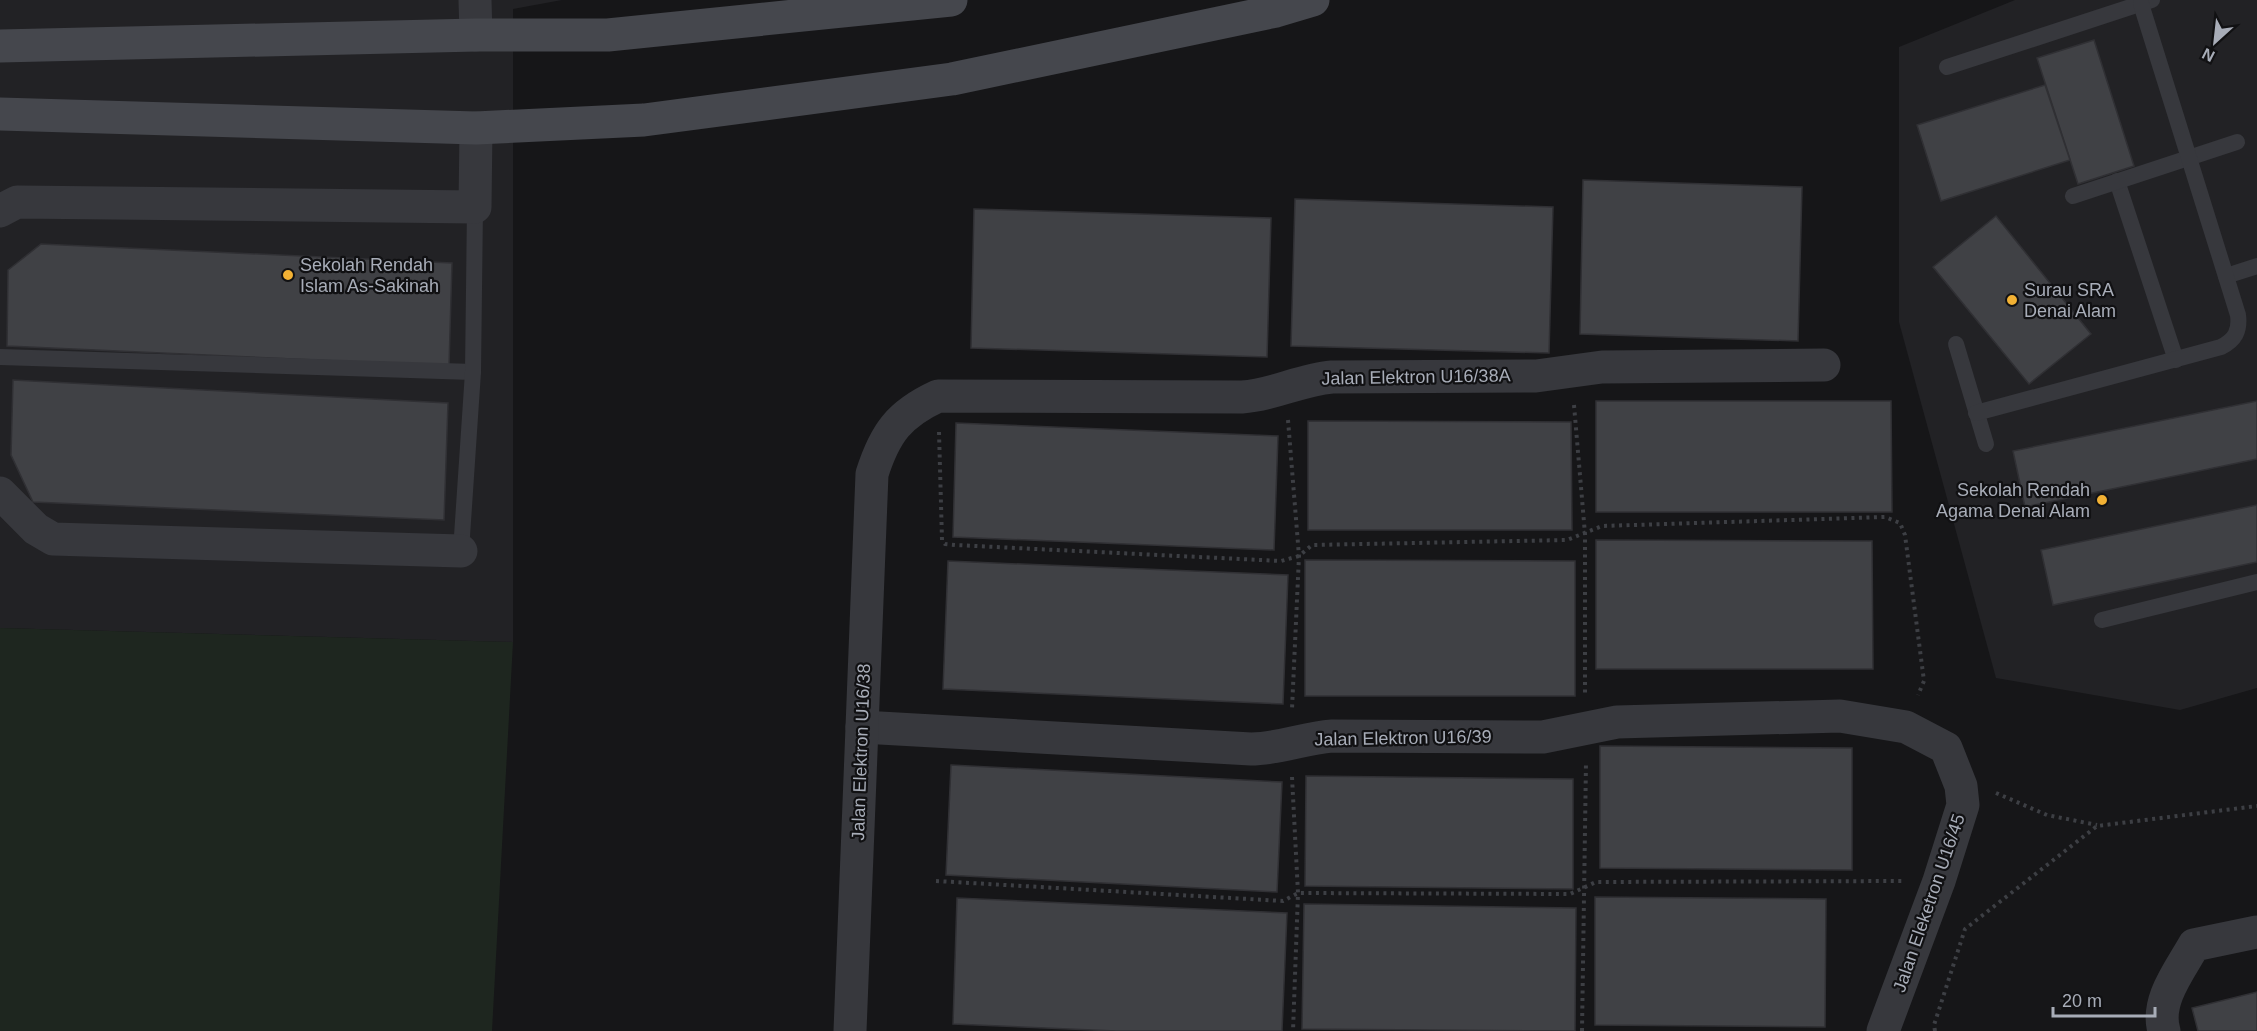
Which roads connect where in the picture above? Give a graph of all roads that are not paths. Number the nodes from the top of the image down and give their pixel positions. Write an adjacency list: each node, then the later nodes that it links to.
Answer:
1 (475, 0): 5 (street)
2 (951, 0): 5 (main road)
3 (1313, 0): 9 (main road)
4 (2146, 2): 7 (lane); 11 (lane)
5 (476, 34): 6 (main road)
6 (0, 46)
7 (1947, 67)
8 (0, 114): 9 (main road)
9 (476, 128): 14 (street)
10 (2237, 142): 11 (lane)
11 (2188, 158): 12 (lane); 17 (lane)
12 (2118, 181): 13 (lane); 20 (lane)
13 (2073, 196)
14 (475, 207): 15 (street); 22 (lane)
15 (0, 211)
16 (2257, 266): 17 (lane)
17 (2226, 276): 20 (lane)
18 (1956, 344): 23 (lane)
19 (0, 357): 22 (lane)
20 (2176, 360): 23 (lane)
21 (1824, 365): 25 (street, Jalan Elektron U16/38A)
22 (473, 372): 27 (lane)
23 (1976, 413): 24 (lane)
24 (1986, 444)
25 (872, 474): 30 (street, Jalan Elektron U16/38)
26 (0, 493): 27 (street)
27 (461, 550)
28 (2257, 582): 29 (lane)
29 (2102, 620)
30 (862, 727): 31 (street, Jalan Elektron U16/39); 33 (street, Jalan Elektron U16/38)
31 (1906, 727): 34 (street, Jalan Eleketron U16/45)
32 (2257, 932): 35 (street)
33 (850, 1031)
34 (1883, 1031)
35 (2164, 1031)

